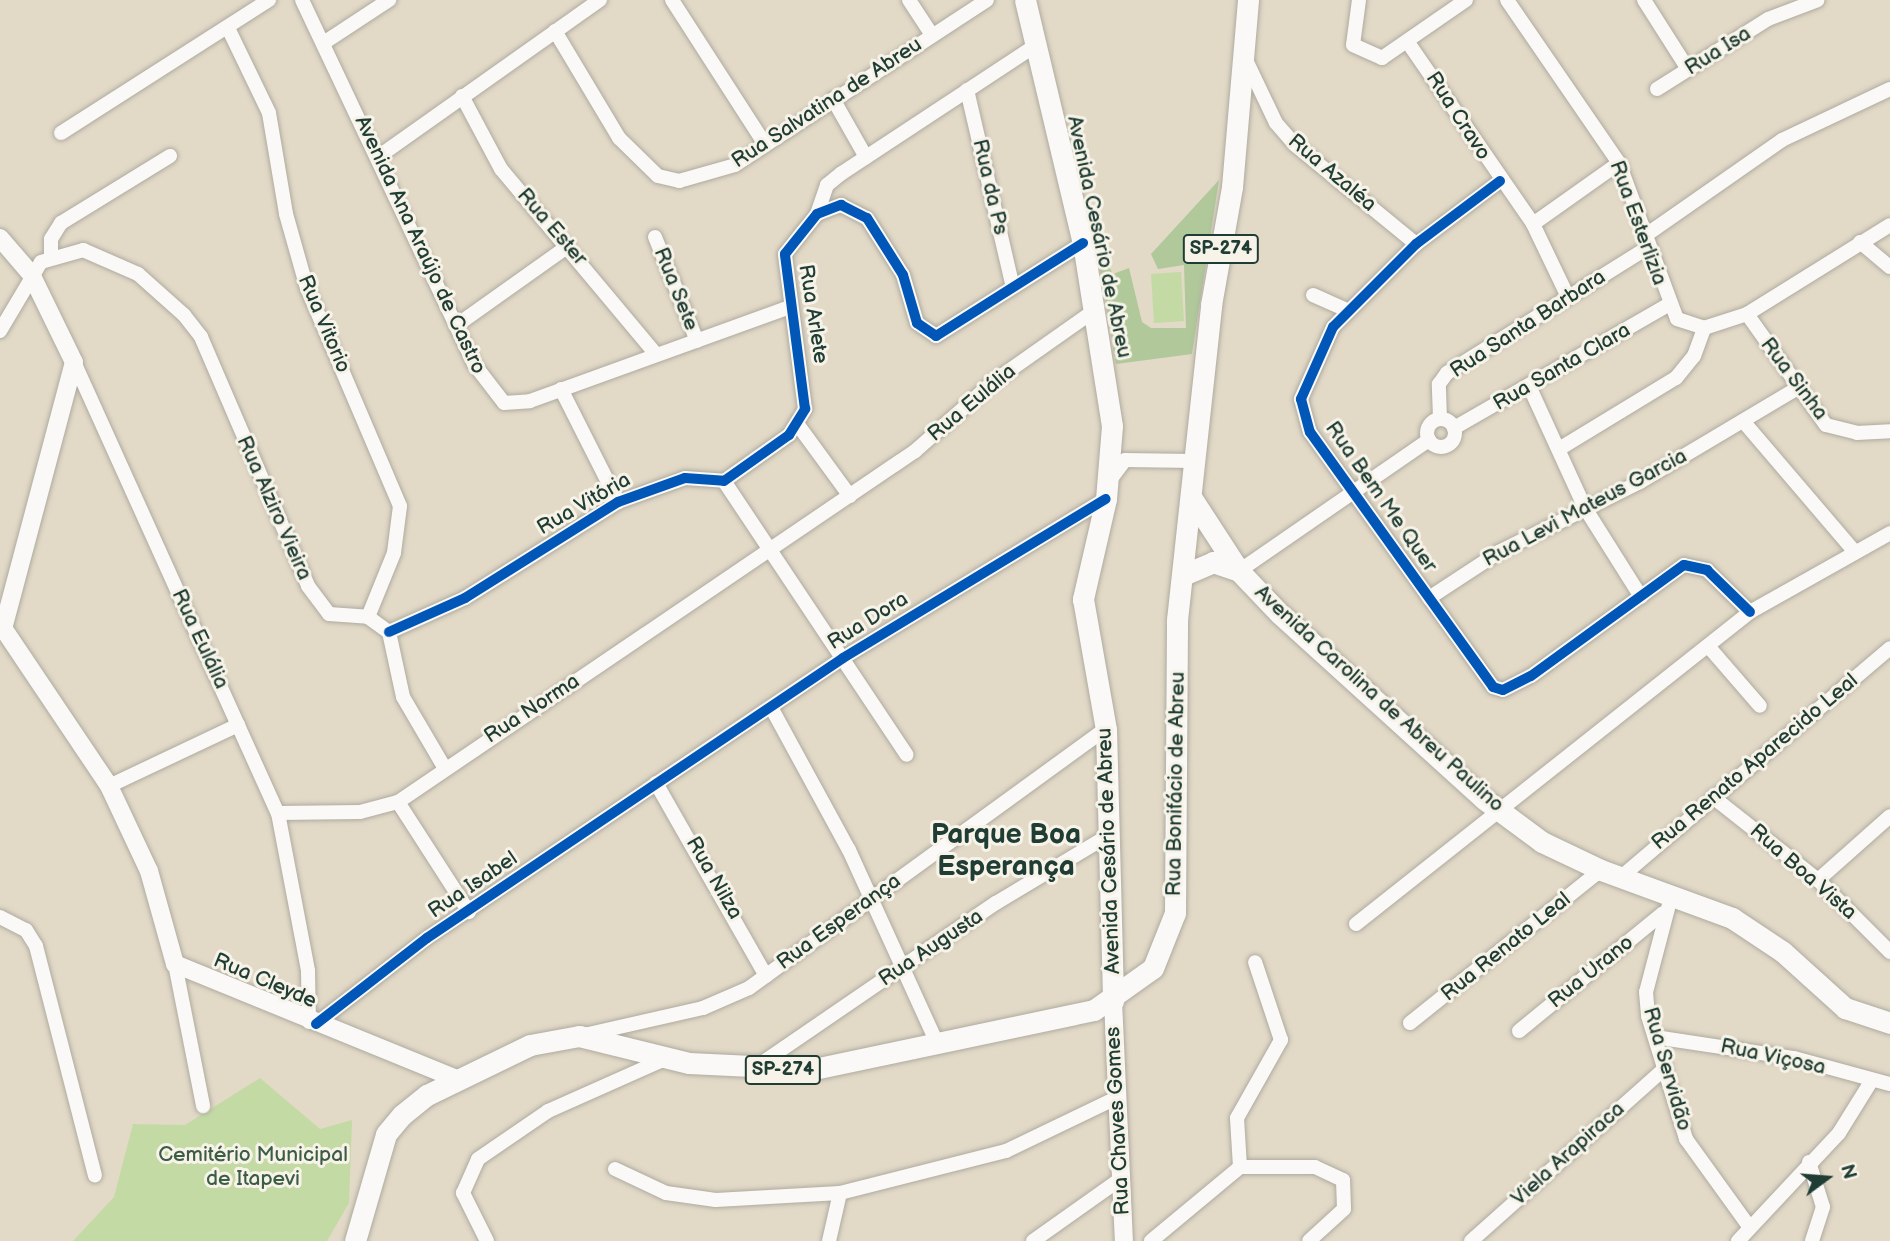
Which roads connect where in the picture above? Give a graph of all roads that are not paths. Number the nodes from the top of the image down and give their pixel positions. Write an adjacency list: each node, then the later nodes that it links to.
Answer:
1 (269, 0): 15 (street)
2 (302, 0): 18 (street, Avenida Ana Araújo de Castro)
3 (389, 0): 18 (street)
4 (600, 0): 16 (street)
5 (672, 0): 29 (street)
6 (909, 0): 17 (street)
7 (987, 0): 17 (street, Rua Salvatina de Abreu)
8 (1026, 0): 19 (main road, Avenida Cesário de Abreu)
9 (1248, 0): 21 (main road, SP-274)
10 (1359, 0): 20 (street)
11 (1466, 0): 20 (street)
12 (1507, 0): 33 (street, Rua Esterlizia)
13 (1644, 0): 22 (street)
14 (1818, 0): 22 (street, Rua Isa)
15 (228, 28): 28 (street); 90 (street, Rua Vitorio)
16 (555, 31): 26 (street); 29 (street, Rua Salvatina de Abreu)
17 (932, 34): 27 (street, Rua Salvatina de Abreu)
18 (325, 42): 31 (street, Avenida Ana Araújo de Castro)
19 (1038, 44): 25 (street, Rua Arlete); 42 (main road, Avenida Cesário de Abreu)
20 (1409, 44): 34 (street, Rua Cravo)
21 (1244, 54): 43 (street, Rua Azaléa); 74 (main road, SP-274)
22 (1688, 69): 23 (street, Rua Isa)
23 (1657, 89)
24 (1890, 89): 40 (street, Rua Santa Barbara)
25 (967, 90): 32 (street, Rua Arlete); 48 (street, Rua da Ps)
26 (462, 96): 31 (street); 44 (street, Rua Ester)
27 (833, 99): 29 (street, Rua Salvatina de Abreu); 32 (street)
28 (61, 133)
29 (764, 144)
30 (170, 156): 45 (street)
31 (378, 157): 56 (street, Avenida Ana Araújo de Castro)
32 (866, 157): 35 (street, Rua Arlete)
33 (1619, 163): 36 (street); 40 (street, Rua Esterlizia)
34 (1500, 181): 36 (street, Rua Cravo); 43 (street, Rua Bem Me Quer)
35 (817, 214): 48 (street); 52 (street, Rua Arlete)
36 (1533, 224): 50 (street, Rua Cravo)
37 (1890, 225): 41 (street)
38 (655, 237): 59 (street, Rua Sete)
39 (0, 238): 47 (street, Rua Eulália)
40 (1648, 241): 50 (street, Rua Santa Barbara); 51 (street, Rua Esterlizia)
41 (1860, 242): 46 (street); 55 (street)
42 (1083, 243): 48 (street); 53 (main road, Avenida Cesário de Abreu)
43 (1416, 244): 54 (street, Rua Bem Me Quer)
44 (568, 246): 56 (street); 60 (street, Rua Ester)
45 (51, 258): 47 (street); 90 (street, Rua Alziro Vieira)
46 (1890, 267)
47 (31, 274): 58 (street); 61 (street, Rua Eulália)
48 (1012, 283)
49 (1313, 295): 54 (street)
50 (1568, 297): 65 (street, Rua Santa Barbara)
51 (1668, 305): 57 (street, Rua Esterlizia); 63 (street, Rua Santa Clara)
52 (790, 307): 59 (street, Avenida Ana Araújo de Castro); 67 (street, Rua Arlete)
53 (1095, 310): 70 (main road, Avenida Cesário de Abreu); 78 (street, Rua Eulália)
54 (1346, 310): 76 (street, Rua Bem Me Quer)
55 (1747, 314): 57 (street); 64 (street, Rua Sinha)
56 (457, 325): 62 (street, Avenida Ana Araújo de Castro)
57 (1704, 328): 72 (street)
58 (0, 331)
59 (697, 341): 60 (street, Avenida Ana Araújo de Castro)
60 (654, 352): 62 (street, Avenida Ana Araújo de Castro)
61 (74, 362): 91 (street); 98 (street, Rua Eulália)
62 (561, 388): 80 (street)
63 (1530, 388): 68 (street, Rua Santa Clara); 72 (street)
64 (1796, 390): 66 (street, Rua Levi Mateus Garcia); 69 (street, Rua Sinha)
65 (1440, 419): 68 (street); 71 (street)
66 (1744, 421): 81 (street, Rua Levi Mateus Garcia); 84 (street)
67 (798, 425): 75 (street); 78 (street)
68 (1454, 428): 71 (street, Rua Santa Clara)
69 (1890, 431)
70 (1113, 434): 73 (street); 77 (main road, Avenida Cesário de Abreu)
71 (1429, 440): 76 (street)
72 (1559, 449): 81 (street)
73 (1125, 460): 74 (street); 77 (street)
74 (1194, 461): 79 (main road, SP-274)
75 (724, 481): 80 (street, Rua Vitória); 83 (street)
76 (1357, 490): 85 (street); 88 (street, Rua Bem Me Quer)
77 (1107, 492): 95 (street, Rua Dora); 99 (main road, Avenida Cesário de Abreu)
78 (850, 496): 83 (street, Rua Eulália)
79 (1191, 497): 85 (main road, Avenida Carolina de Abreu Paulino); 86 (main road, Rua Bonifácio de Abreu / SP-274)
80 (618, 502): 92 (street, Rua Vitória)
81 (1585, 508): 87 (street); 88 (street, Rua Levi Mateus Garcia)
82 (1890, 533): 84 (street)
83 (768, 550): 95 (street); 101 (street, Rua Norma)
84 (1854, 551): 89 (street)
85 (1239, 571): 86 (main road); 106 (main road, Avenida Carolina de Abreu Paulino)
86 (1183, 575): 123 (main road, Rua Bonifácio de Abreu / SP-274)
87 (1641, 597): 88 (street, Rua Bem Me Quer); 89 (street)
88 (1429, 598)
89 (1750, 612): 93 (street)
90 (368, 617): 92 (street)
91 (1, 626): 103 (street)
92 (389, 632): 101 (street)
93 (1708, 646): 96 (street); 106 (street)
94 (1890, 648): 104 (street, Rua Renato Aparecido Leal)
95 (843, 659): 97 (street, Rua Dora); 100 (street)
96 (1760, 706)
97 (772, 709): 102 (street, Rua Dora); 113 (street)
98 (238, 725): 103 (street); 107 (street, Rua Eulália)
99 (1106, 729): 109 (main road, Avenida Cesário de Abreu); 113 (street, Rua Esperança)
100 (907, 755)
101 (444, 767): 105 (street, Rua Norma)
102 (656, 783): 115 (street, Rua Isabel); 122 (street, Rua Nilza)
103 (109, 786): 120 (street)
104 (1713, 797): 111 (street, Rua Renato Aparecido Leal); 112 (street, Rua Boa Vista)
105 (398, 802): 107 (street, Rua Norma); 115 (street)
106 (1497, 808): 110 (main road, Avenida Carolina de Abreu Paulino); 117 (street)
107 (278, 813): 124 (street, Rua Eulália)
108 (1890, 816): 112 (street)
109 (1111, 834): 121 (street, Rua Augusta); 123 (main road, Avenida Cesário de Abreu)
110 (1601, 870): 111 (main road, Avenida Carolina de Abreu Paulino); 125 (street, Rua Renato Leal)
111 (1621, 877): 114 (main road, Avenida Carolina de Abreu Paulino)
112 (1818, 880): 118 (street, Rua Boa Vista)
113 (871, 897): 121 (street); 122 (street, Rua Esperança)
114 (1667, 905): 126 (main road, Avenida Carolina de Abreu Paulino); 127 (street, Rua Urano); 129 (street, Rua Servidão)
115 (469, 912): 124 (street, Rua Isabel)
116 (0, 918): 142 (street)
117 (1356, 924)
118 (1890, 951)
119 (1255, 962): 140 (street)
120 (175, 964): 124 (street, Rua Cleyde); 138 (street)
121 (905, 966): 130 (street); 132 (street, Rua Augusta)
122 (766, 976): 128 (street, Rua Esperança)
123 (1113, 1001): 130 (main road, Rua Bonifácio de Abreu / SP-274); 137 (street, Rua Chaves Gomes)
124 (313, 1023): 134 (street, Rua Cleyde)
125 (1410, 1023)
126 (1890, 1023)
127 (1519, 1031)
128 (579, 1036): 131 (main road, Rua Bonifácio de Abreu / SP-274); 134 (main road, Rua Bonifácio de Abreu / SP-274)
129 (1655, 1037): 133 (street, Rua Servidão); 135 (street, Rua Viçosa)
130 (935, 1039): 132 (main road, Rua Bonifácio de Abreu / SP-274)
131 (667, 1058): 132 (main road, Rua Bonifácio de Abreu / SP-274); 147 (street)
132 (755, 1068)
133 (1665, 1068): 145 (street, Rua Servidão); 153 (street, Viela Arapiraca)
134 (457, 1079): 146 (main road, SP-274)
135 (1872, 1080): 136 (street, Rua Viçosa); 139 (street)
136 (1890, 1084)
137 (1114, 1099): 143 (street, Rua Chaves Gomes); 144 (street)
138 (203, 1106)
139 (1809, 1162): 145 (street); 155 (street)
140 (1240, 1167): 151 (street); 152 (street)
141 (614, 1168): 144 (street)
142 (96, 1176)
143 (1119, 1180): 149 (street); 150 (street, Rua Chaves Gomes)
144 (840, 1193): 148 (street)
145 (1748, 1224): 154 (street)
146 (355, 1241)
147 (487, 1241)
148 (829, 1241)
149 (1034, 1241)
150 (1125, 1241)
151 (1151, 1241)
152 (1309, 1241)
153 (1471, 1241)
154 (1738, 1241)
155 (1812, 1241)

